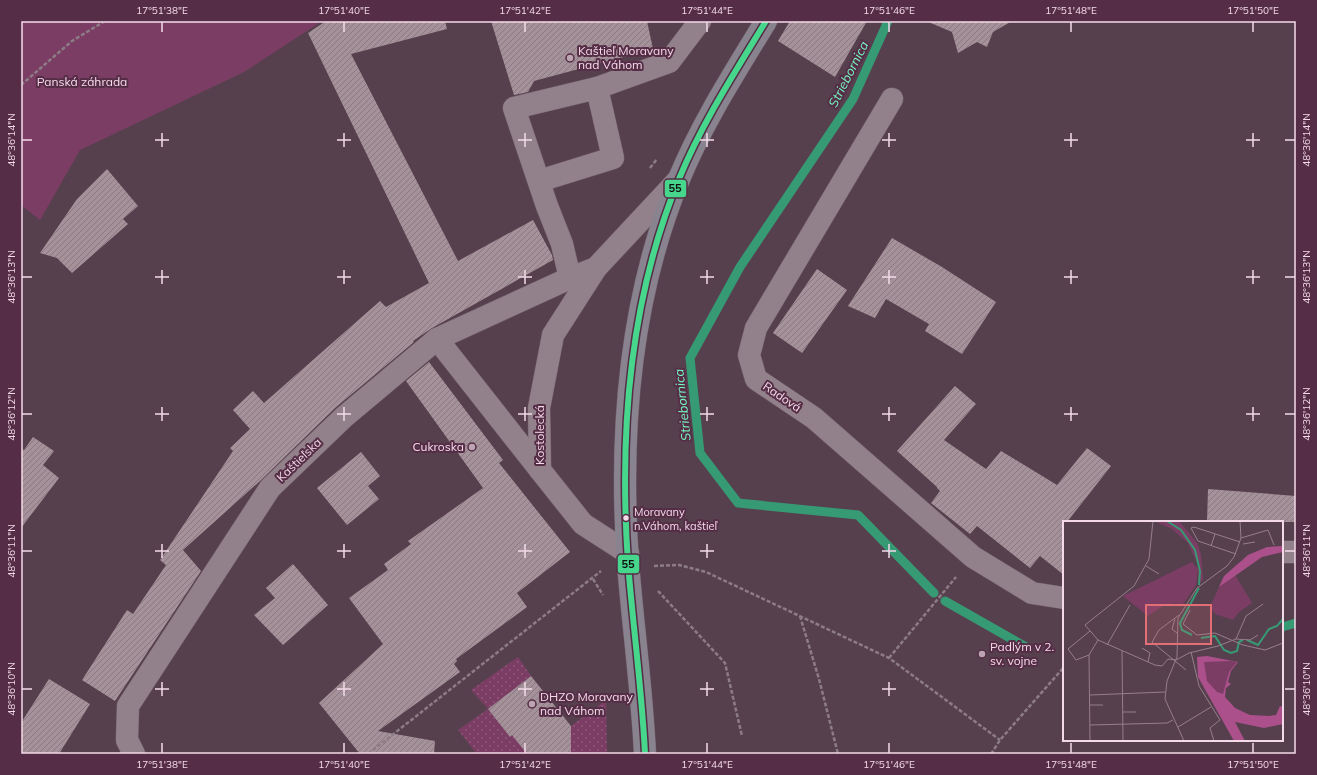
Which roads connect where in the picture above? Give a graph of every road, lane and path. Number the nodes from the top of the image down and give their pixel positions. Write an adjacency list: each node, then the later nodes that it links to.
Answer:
1 (105, 21): 4 (path)
2 (700, 21): 5 (street)
3 (766, 21): 7 (main road, Kostolecká)
4 (21, 85)
5 (597, 88): 8 (street); 8 (street)
6 (892, 99): 15 (street, Radová)
7 (679, 179): 9 (street, Kostolecká); 16 (main road, Kostolecká)
8 (539, 181): 10 (street)
9 (596, 268): 10 (street, Kostolecká); 12 (street, Kostolecká)
10 (570, 278): 11 (street, Kostolecká)
11 (437, 338): 12 (street); 24 (street, Kaštieľska)
12 (540, 470): 16 (street, Kostolecká)
13 (1283, 552): 14 (street)
14 (1296, 552)
15 (973, 557): 18 (street, Radová); 20 (path)
16 (628, 559): 19 (path); 25 (path); 26 (main road, Kostolecká)
17 (655, 587): 22 (path)
18 (1063, 598)
19 (800, 616): 20 (path); 27 (path)
20 (889, 658): 23 (path)
21 (1063, 668): 23 (path)
22 (742, 736)
23 (1000, 740): 28 (path)
24 (134, 754)
25 (368, 754)
26 (644, 754)
27 (838, 754)
28 (991, 754)

